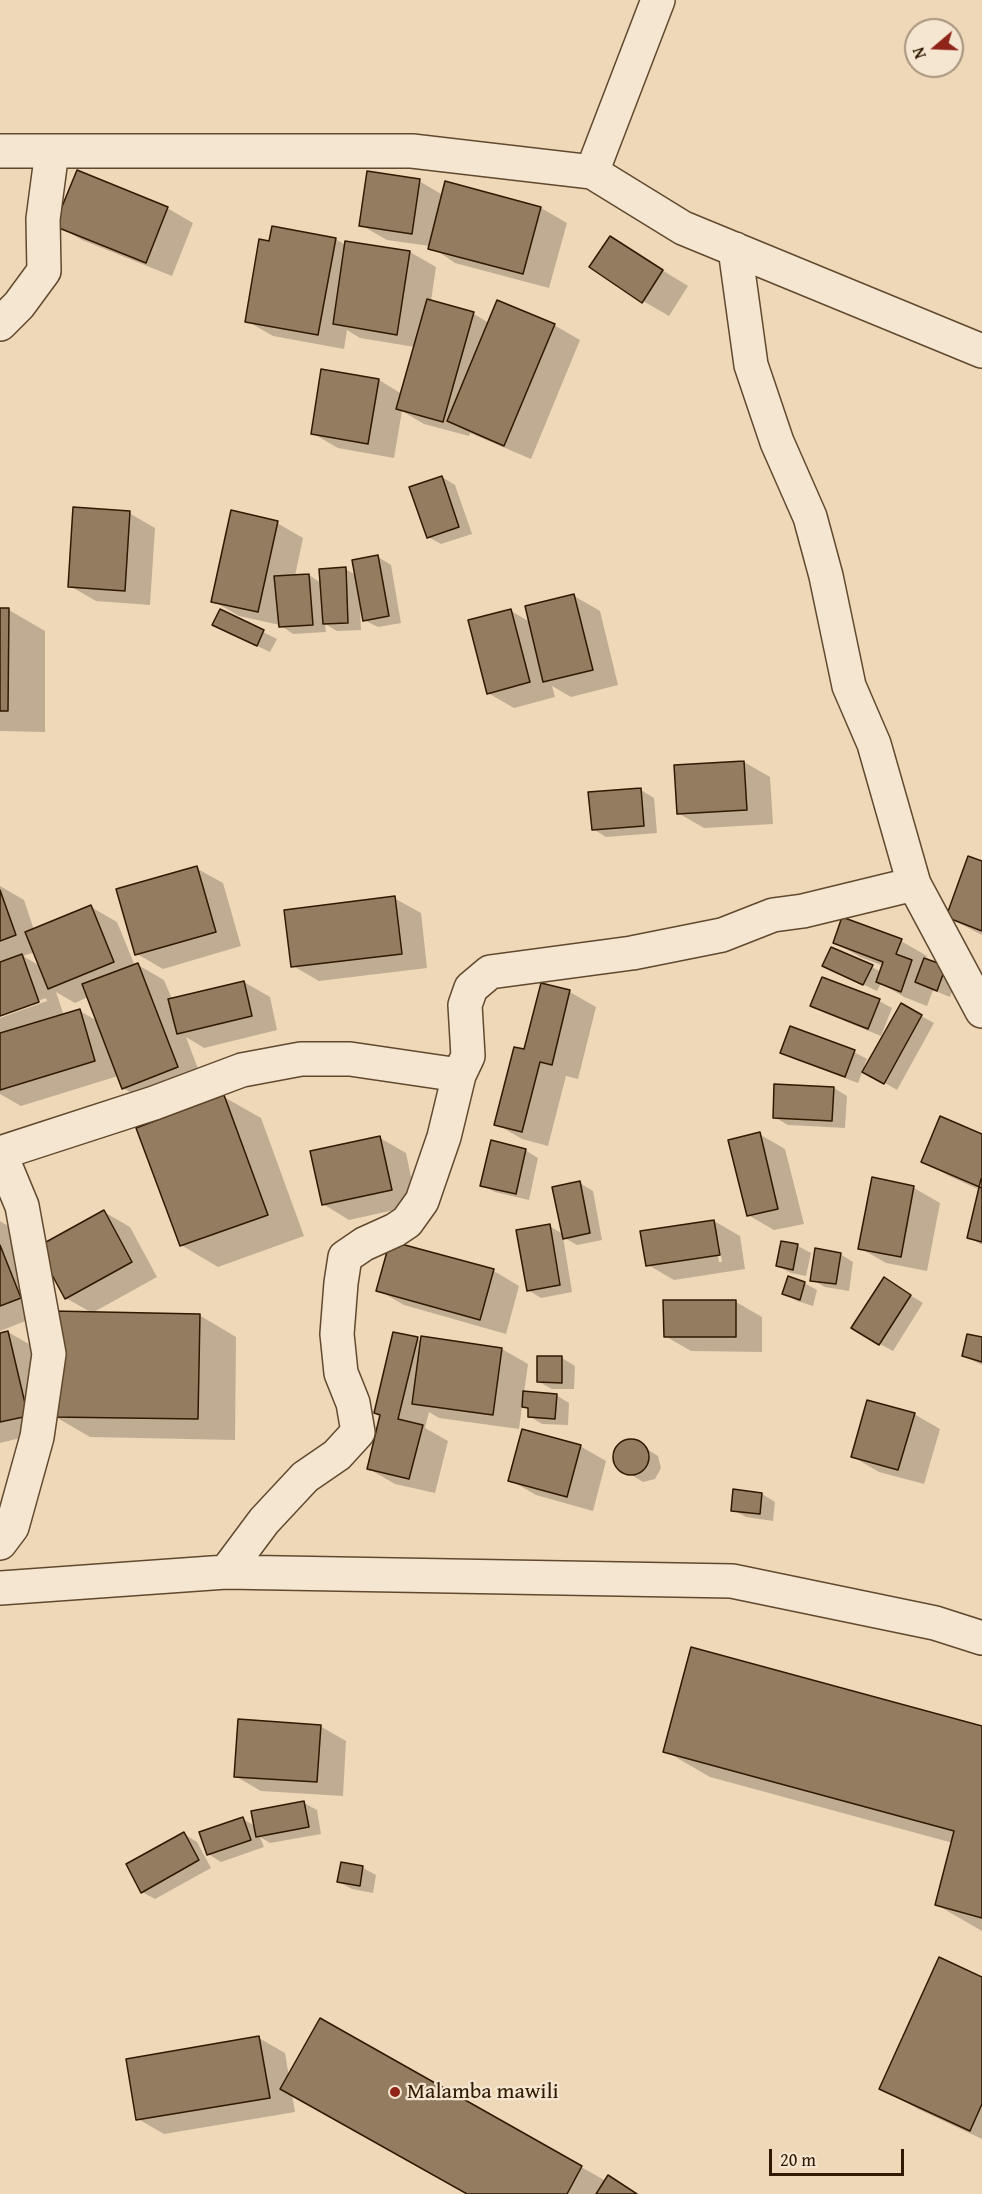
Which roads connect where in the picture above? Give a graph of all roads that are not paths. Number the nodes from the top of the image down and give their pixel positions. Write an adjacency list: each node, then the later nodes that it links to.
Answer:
1 (658, 0): 4 (street)
2 (0, 151): 3 (street)
3 (52, 151): 4 (street); 6 (street)
4 (592, 172): 5 (street)
5 (735, 249): 7 (street); 8 (street)
6 (0, 324)
7 (982, 351)
8 (914, 884): 9 (street); 10 (street)
9 (982, 1011)
10 (459, 1075): 11 (street); 13 (street)
11 (0, 1153): 12 (street)
12 (0, 1543)
13 (226, 1572): 14 (street); 15 (street)
14 (0, 1588)
15 (982, 1638)

